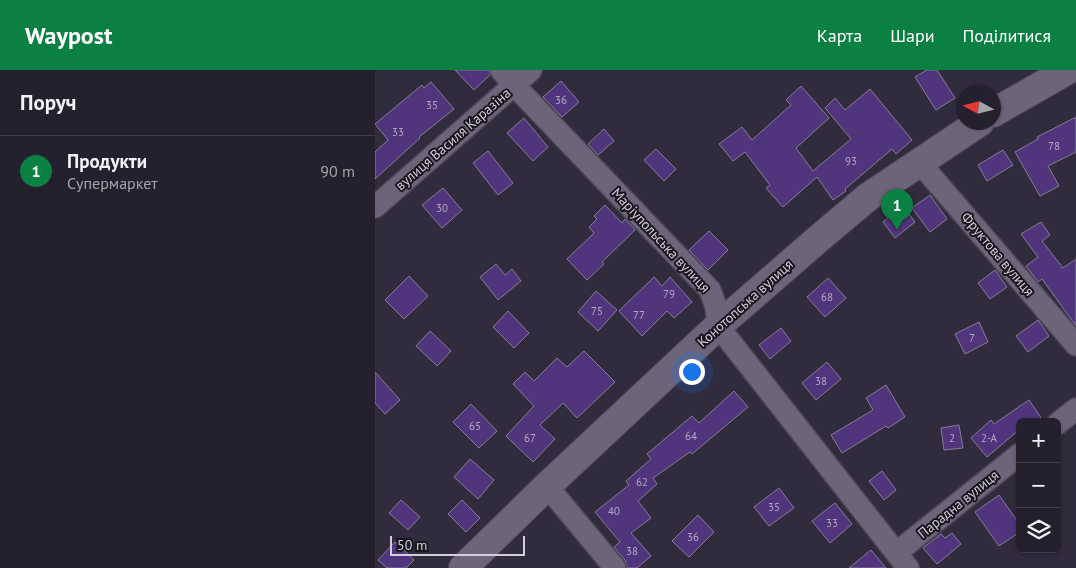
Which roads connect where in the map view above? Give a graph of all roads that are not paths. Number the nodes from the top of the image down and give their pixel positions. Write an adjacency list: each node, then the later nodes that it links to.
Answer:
1 (531, 70): 3 (street, вулиця Василя Каразіна)
2 (1068, 70): 4 (street)
3 (507, 78): 7 (street, вулиця Василя Каразіна); 8 (street, Маріупольська вулиця)
4 (1001, 108)
5 (968, 130): 6 (street, Конотопська вулиця)
6 (920, 162): 8 (street, Конотопська вулиця); 9 (street, Фруктова вулиця)
7 (375, 207)
8 (718, 326): 13 (street, Конотопська вулиця); 14 (street, Маріупольська вулиця)
9 (1076, 345)
10 (1076, 408): 11 (street)
11 (1061, 421)
12 (1016, 458): 14 (street, Парадна вулиця)
13 (547, 486): 15 (street, Конотопська вулиця); 16 (street)
14 (902, 561)
15 (463, 568)
16 (615, 568)

